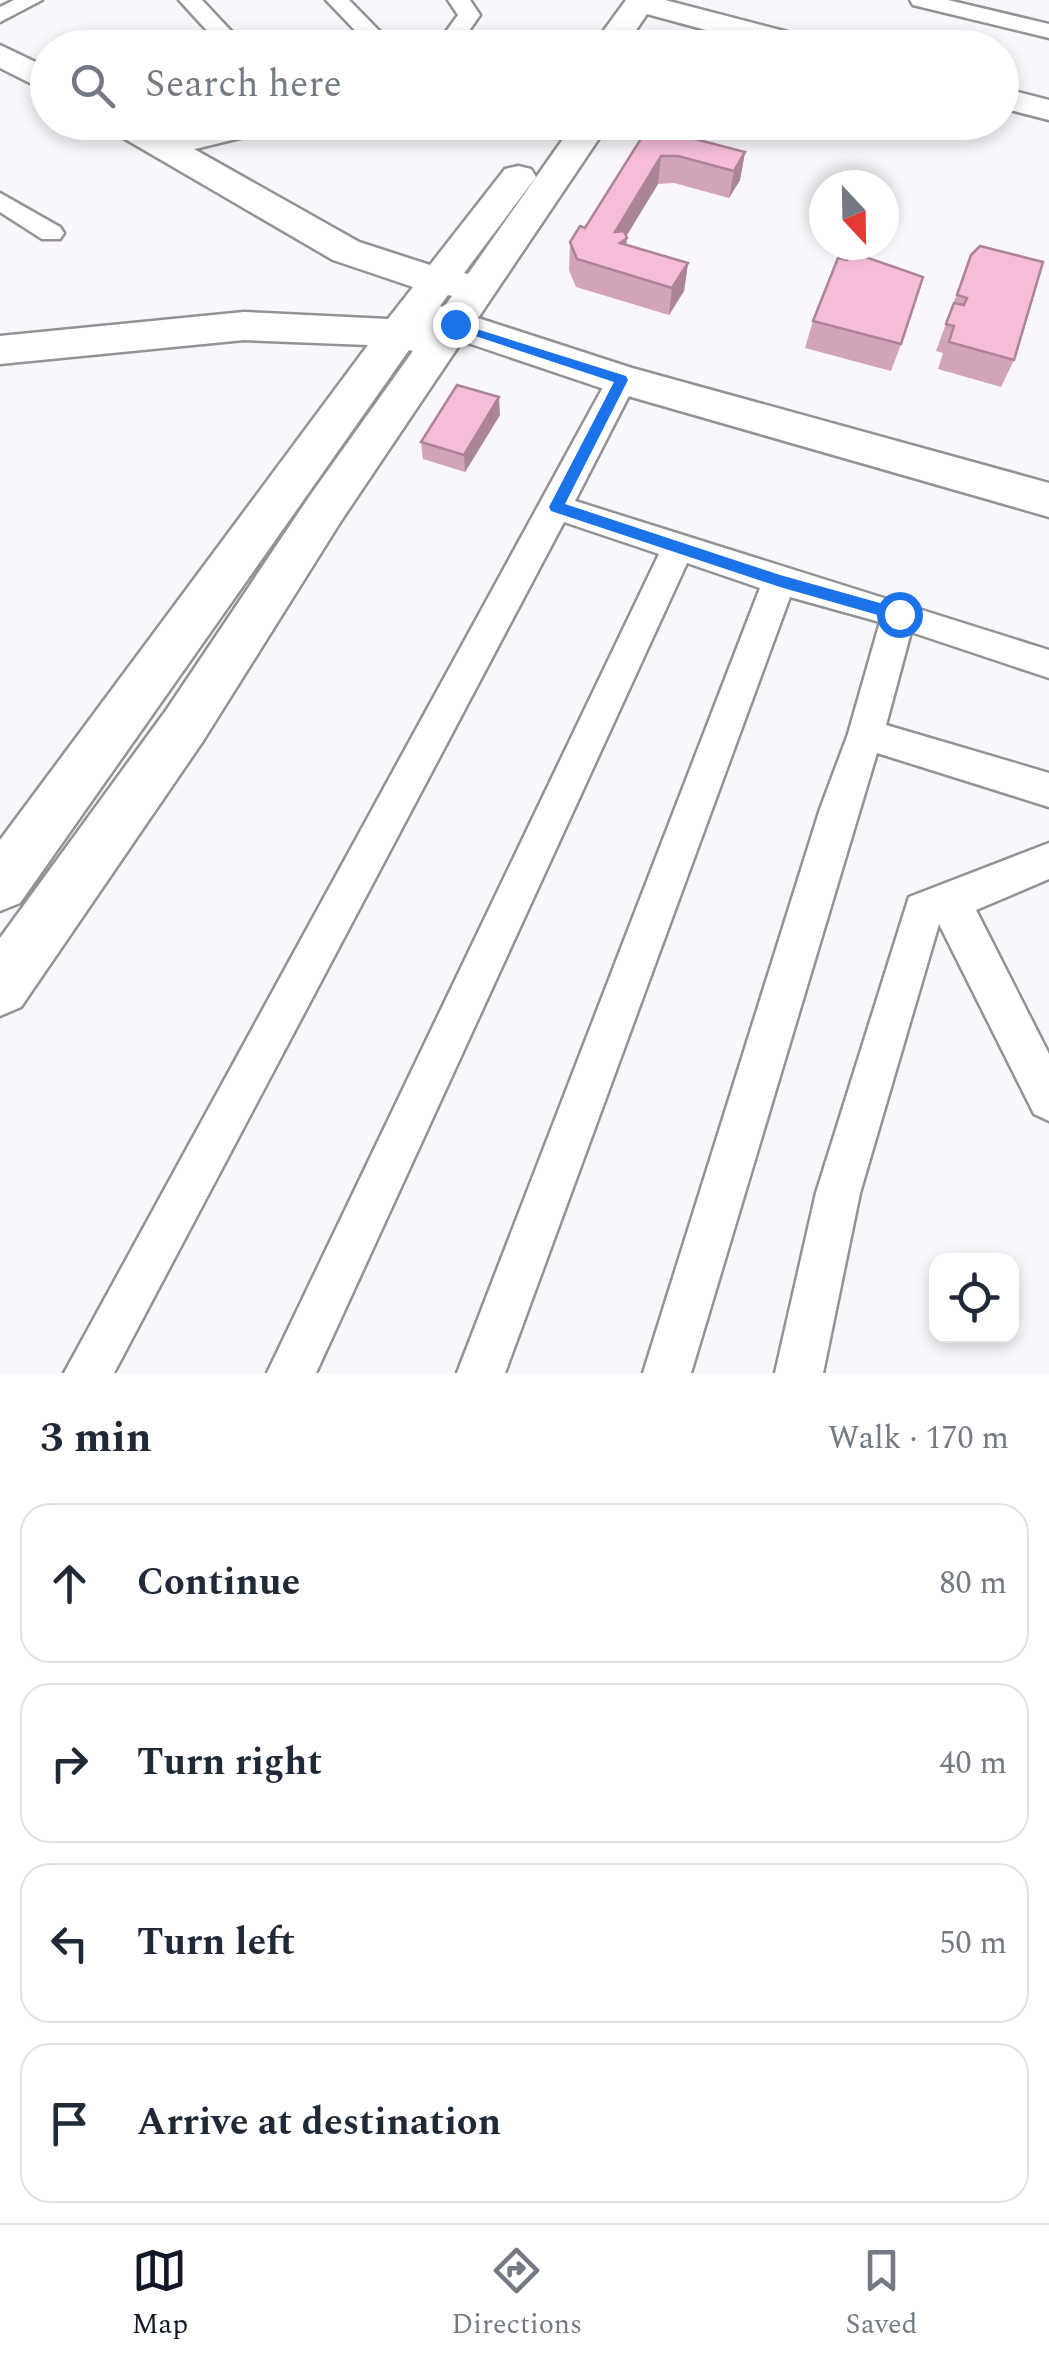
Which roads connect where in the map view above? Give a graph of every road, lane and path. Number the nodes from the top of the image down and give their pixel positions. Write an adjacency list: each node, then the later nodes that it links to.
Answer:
1 (31, 0): 7 (street)
2 (190, 0): 8 (street)
3 (337, 0): 9 (street)
4 (460, 0): 10 (street)
5 (921, 0): 14 (street)
6 (656, 3): 11 (street); 12 (street); 13 (street)
7 (0, 15)
8 (219, 30)
9 (366, 30)
10 (459, 30)
11 (627, 30)
12 (648, 30)
13 (748, 30)
14 (1049, 30)
15 (1, 57): 16 (street)
16 (30, 72)
17 (1019, 102): 18 (street)
18 (1049, 110)
19 (151, 140): 23 (street)
20 (203, 140): 23 (street)
21 (551, 140): 26 (street)
22 (579, 140): 26 (street)
23 (166, 149): 26 (street)
24 (0, 200): 25 (street)
25 (51, 234)
26 (442, 310): 27 (street); 28 (street); 29 (street); 39 (street); 41 (street)
27 (0, 350)
28 (622, 380): 30 (street); 31 (street)
29 (1049, 479)
30 (1049, 500)
31 (556, 507): 32 (street); 43 (street)
32 (678, 548): 33 (street); 44 (street)
33 (780, 581): 34 (street); 45 (street)
34 (899, 614): 35 (street); 36 (street)
35 (1049, 664)
36 (866, 734): 37 (street); 46 (street)
37 (1049, 790)
38 (1049, 861): 40 (street)
39 (0, 885)
40 (951, 902): 42 (street); 47 (street)
41 (0, 987)
42 (1049, 1099)
43 (88, 1373)
44 (291, 1373)
45 (480, 1373)
46 (667, 1373)
47 (799, 1373)

